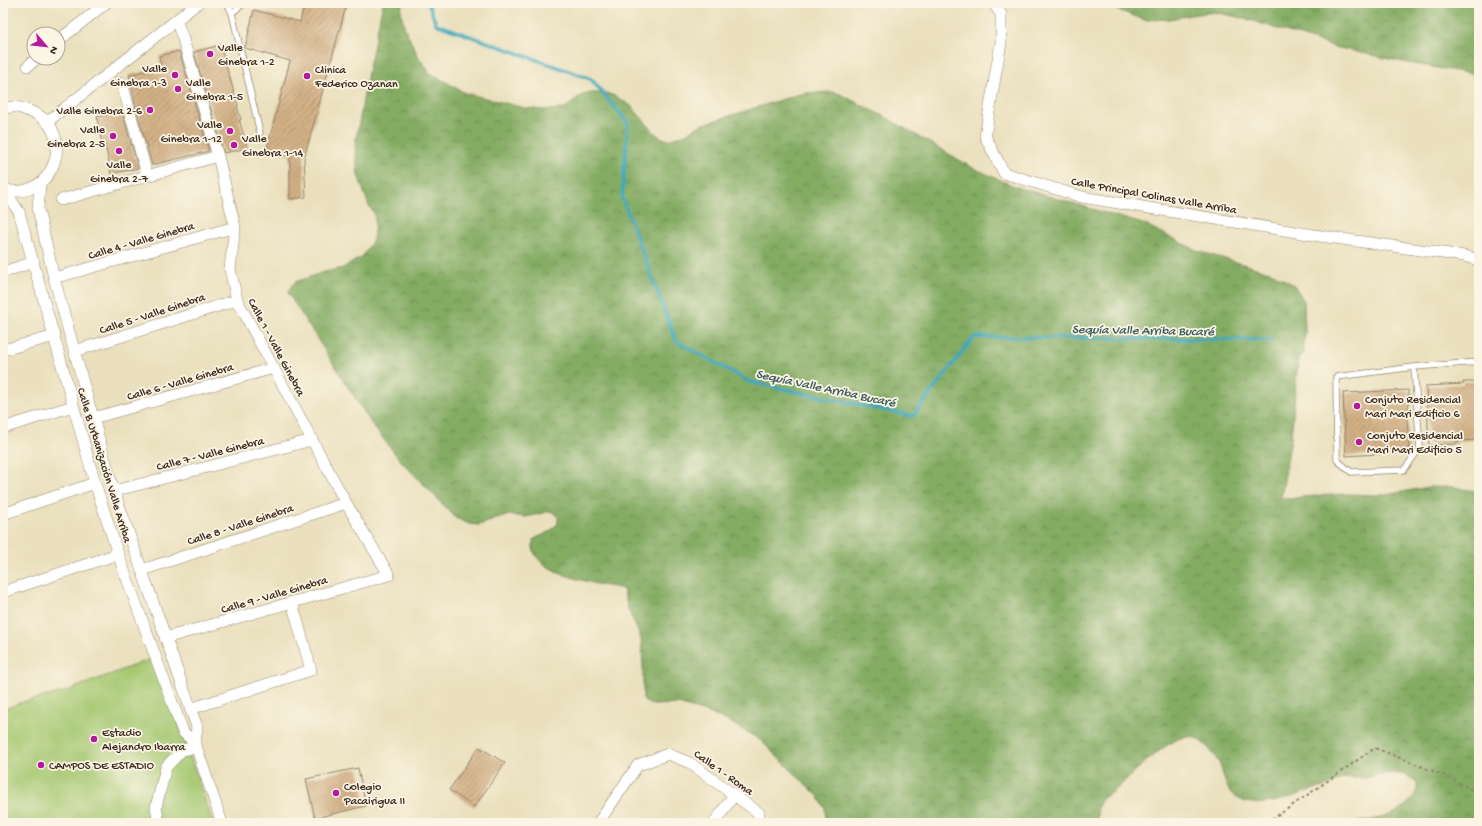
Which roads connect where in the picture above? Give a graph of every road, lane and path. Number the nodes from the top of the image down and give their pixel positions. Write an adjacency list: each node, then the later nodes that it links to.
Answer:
1 (106, 3): 8 (street)
2 (198, 3): 7 (street)
3 (227, 3): 6 (lane)
4 (244, 3): 6 (lane)
5 (993, 3): 19 (street, Calle Principal Colinas Valle Arriba)
6 (232, 13): 12 (lane)
7 (176, 20): 11 (street); 13 (street, Calle 1 - Valle Ginebra)
8 (66, 36)
9 (122, 83): 14 (street)
10 (3, 109): 11 (street)
11 (47, 122): 15 (street)
12 (260, 133)
13 (218, 156): 14 (street); 18 (street, Calle 1 - Valle Ginebra)
14 (147, 175): 17 (street)
15 (40, 184): 16 (street); 22 (street, Calle B Urbanización Valle Arriba)
16 (4, 189): 20 (street, Calle B Urbanización Valle Arriba)
17 (62, 200)
18 (235, 227): 22 (street, Calle 4 - Valle Ginebra); 23 (street, Calle 1 - Valle Ginebra)
19 (1479, 260)
20 (34, 262): 21 (street); 24 (street, Calle B Urbanización Valle Arriba)
21 (3, 272)
22 (54, 278): 26 (street, Calle B Urbanización Valle Arriba)
23 (236, 300): 26 (street, Calle 5 - Valle Ginebra); 29 (street, Calle 1 - Valle Ginebra)
24 (55, 336): 25 (street); 30 (street, Calle B Urbanización Valle Arriba)
25 (3, 350)
26 (74, 351): 31 (street, Calle B Urbanización Valle Arriba)
27 (1479, 362): 28 (lane)
28 (1414, 367): 28 (lane)
29 (274, 368): 31 (street, Calle 6 - Valle Ginebra); 33 (street, Calle 1 - Valle Ginebra)
30 (73, 406): 32 (street); 34 (street, Calle B Urbanización Valle Arriba)
31 (93, 418): 35 (street, Calle B Urbanización Valle Arriba)
32 (3, 428)
33 (312, 440): 35 (street, Calle 7 - Valle Ginebra); 36 (street, Calle 1 - Valle Ginebra)
34 (95, 483): 37 (street); 38 (street, Calle B Urbanización Valle Arriba)
35 (114, 491): 39 (street, Calle B Urbanización Valle Arriba)
36 (346, 503): 39 (street, Calle 8 - Valle Ginebra); 40 (street, Calle 1 - Valle Ginebra)
37 (3, 514)
38 (118, 554): 41 (street); 45 (street, Calle B Urbanización Valle Arriba)
39 (142, 570): 43 (street, Calle B Urbanización Valle Arriba)
40 (389, 575): 42 (street, Calle 9 - Valle Ginebra)
41 (3, 592)
42 (292, 602): 43 (street, Calle 9 - Valle Ginebra); 44 (street)
43 (165, 638): 44 (street, Calle B Urbanización Valle Arriba)
44 (190, 709): 45 (street, Calle B Urbanización Valle Arriba)
45 (196, 745): 48 (street); 49 (street, Calle B Urbanización Valle Arriba)
46 (1479, 793): 53 (path)
47 (734, 795): 50 (street, Calle 1 - Roma); 51 (street); 52 (street, Calle 1 - Roma)
48 (159, 823)
49 (222, 823)
50 (598, 823)
51 (714, 823)
52 (758, 823)
53 (1267, 823)

